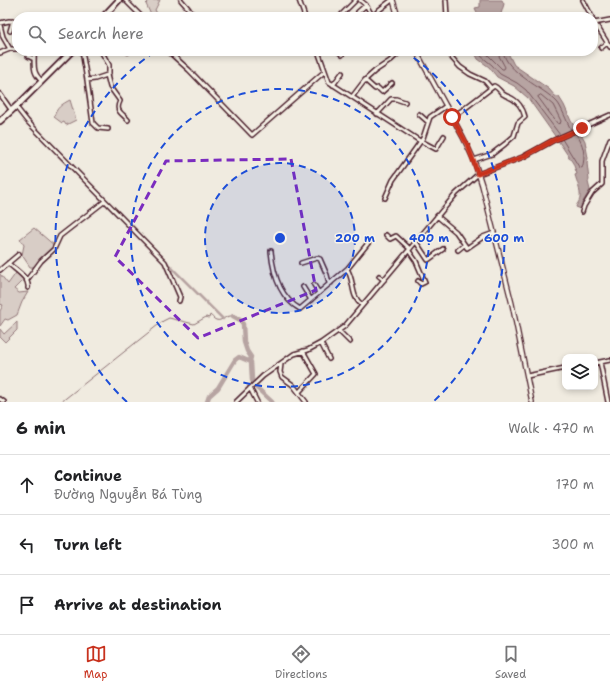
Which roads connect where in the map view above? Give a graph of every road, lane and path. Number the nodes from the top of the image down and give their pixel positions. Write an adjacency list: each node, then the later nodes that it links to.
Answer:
1 (119, 0): 10 (highway)
2 (126, 0): 11 (street)
3 (181, 0): 12 (street)
4 (299, 0): 13 (street)
5 (358, 0): 9 (street); 14 (street)
6 (393, 0): 17 (street); 18 (main road)
7 (446, 0): 19 (street)
8 (584, 0): 20 (street)
9 (366, 6): 15 (street); 16 (street)
10 (108, 12)
11 (137, 12)
12 (191, 12)
13 (303, 12)
14 (344, 12)
15 (358, 12)
16 (370, 12)
17 (377, 12)
18 (397, 12)
19 (447, 12)
20 (590, 12)
21 (610, 20): 23 (street)
22 (12, 21): 24 (street)
23 (598, 21)
24 (0, 24): 27 (street)
25 (12, 24): 28 (street)
26 (598, 28): 29 (street)
27 (1, 30): 32 (street)
28 (10, 31)
29 (607, 43): 30 (street); 31 (street)
30 (601, 48)
31 (610, 48)
32 (10, 49): 33 (street)
33 (0, 52)
34 (28, 56): 43 (street)
35 (67, 56): 50 (highway)
36 (83, 56): 48 (street)
37 (103, 56): 46 (street)
38 (174, 56): 44 (street)
39 (320, 56): 44 (street)
40 (396, 56): 49 (street)
41 (419, 56): 58 (main road)
42 (451, 56): 54 (street)
43 (34, 59): 50 (street)
44 (326, 71): 53 (street)
45 (342, 73): 47 (street)
46 (107, 75): 48 (street); 65 (street)
47 (337, 79): 51 (street); 53 (street)
48 (87, 80): 68 (street)
49 (365, 80): 52 (street); 56 (street)
50 (42, 81): 59 (highway)
51 (342, 82)
52 (392, 83)
53 (333, 85): 56 (street)
54 (491, 88): 64 (street); 72 (street)
55 (0, 94): 60 (street)
56 (352, 97): 61 (street)
57 (405, 102): 61 (street)
58 (446, 106): 64 (main road); 67 (street)
59 (16, 107): 60 (highway); 75 (street)
60 (12, 111): 66 (highway)
61 (378, 114): 71 (street)
62 (419, 114): 67 (street)
63 (610, 115): 73 (street)
64 (452, 117): 72 (main road)
65 (128, 120)
66 (0, 121)
67 (428, 122): 71 (street)
68 (108, 129)
69 (444, 136): 71 (street)
70 (609, 140): 76 (street)
71 (421, 141): 74 (street)
72 (474, 160): 73 (main road)
73 (478, 174): 77 (street); 79 (main road)
74 (386, 198)
75 (105, 201): 93 (street); 102 (street)
76 (582, 212)
77 (437, 216): 81 (street); 82 (street)
78 (386, 235): 84 (street)
79 (495, 236): 82 (street); 113 (main road)
80 (369, 242): 91 (street)
81 (416, 242): 83 (street); 84 (street)
82 (464, 246): 85 (street)
83 (443, 248)
84 (409, 250): 94 (street); 95 (street)
85 (458, 250)
86 (271, 251): 101 (street)
87 (19, 254): 88 (street)
88 (8, 263): 90 (street); 93 (street)
89 (301, 263): 96 (street)
90 (0, 270)
91 (347, 270): 96 (street); 103 (street)
92 (379, 276): 94 (street)
93 (27, 280): 99 (street)
94 (384, 280): 103 (street)
95 (418, 281)
96 (331, 283): 100 (street)
97 (314, 285): 100 (street)
98 (304, 287): 101 (street)
99 (28, 288)
100 (318, 293): 101 (street)
101 (311, 300)
102 (179, 301)
103 (362, 306): 104 (street)
104 (339, 331): 105 (street); 106 (street)
105 (350, 342)
106 (321, 343): 107 (street); 108 (street)
107 (303, 351): 111 (street); 115 (street)
108 (329, 359)
109 (610, 360): 110 (street)
110 (600, 362): 122 (street)
111 (281, 364): 114 (street); 115 (street)
112 (562, 369): 113 (street)
113 (527, 376): 121 (main road)
114 (251, 388): 118 (street); 119 (street)
115 (299, 392): 120 (street)
116 (0, 399): 117 (street)
117 (4, 402)
118 (236, 402)
119 (258, 402)
120 (306, 402)
121 (532, 402)
122 (608, 402)

